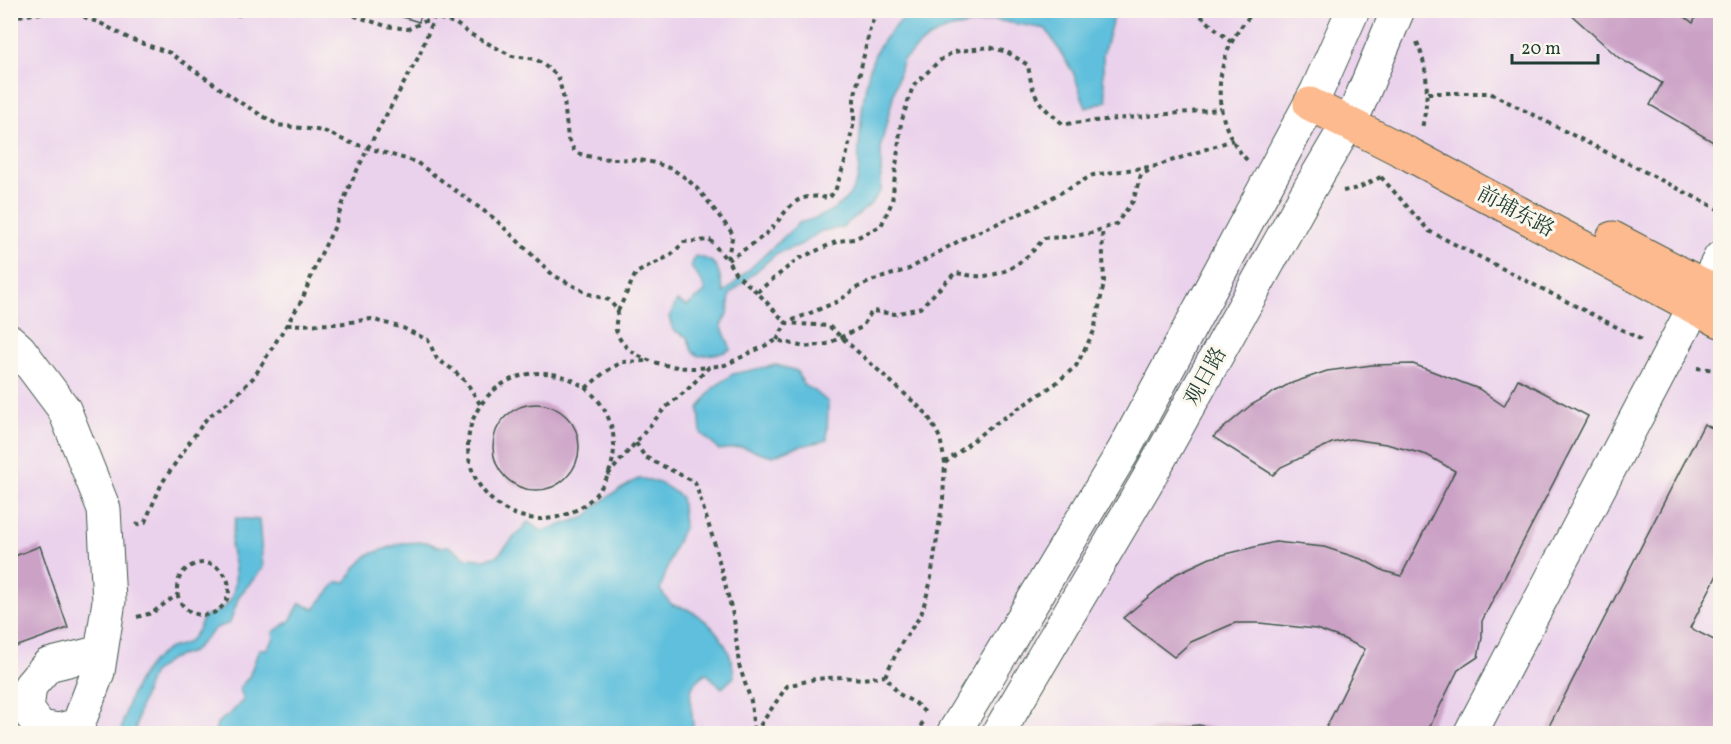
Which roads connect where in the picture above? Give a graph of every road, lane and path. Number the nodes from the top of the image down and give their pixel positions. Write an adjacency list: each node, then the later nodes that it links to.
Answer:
1 (66, 10): 13 (path); 15 (path)
2 (86, 10): 15 (path)
3 (123, 10): 4 (path)
4 (138, 10)
5 (219, 10): 6 (path)
6 (242, 10)
7 (337, 10): 14 (path)
8 (437, 10): 14 (path)
9 (880, 10): 27 (path)
10 (1194, 10): 16 (path)
11 (1353, 10): 18 (street, 观日路)
12 (1398, 10): 20 (street, 观日路)
13 (10, 17)
14 (434, 17): 22 (path); 27 (path)
15 (86, 18): 22 (path)
16 (1231, 42)
17 (1428, 93): 25 (path)
18 (1313, 97): 20 (main road, 前埔东路); 50 (street, 观日路)
19 (1221, 109): 28 (path)
20 (1353, 116): 29 (main road, 前埔东路); 51 (street, 观日路)
21 (1233, 141): 23 (path)
22 (368, 148): 30 (path); 32 (path)
23 (1156, 166): 26 (path); 31 (path)
24 (1381, 177): 36 (path)
25 (1720, 210)
26 (1102, 229): 33 (path); 42 (path)
27 (727, 260): 28 (path); 30 (path)
28 (757, 292): 31 (path)
29 (1712, 293): 36 (street)
30 (618, 311): 37 (path)
31 (786, 323): 33 (path); 34 (path)
32 (287, 325): 40 (path); 44 (path)
33 (841, 336): 34 (path); 42 (path)
34 (777, 340): 38 (path)
35 (13, 349): 44 (street)
36 (1670, 355): 52 (street)
37 (651, 360): 38 (path); 39 (path)
38 (709, 367): 41 (path)
39 (586, 388): 40 (path); 43 (path)
40 (480, 404): 43 (path)
41 (635, 442): 43 (path); 49 (path)
42 (945, 463): 47 (path)
43 (608, 475)
44 (106, 532): 46 (street)
45 (178, 594): 45 (path); 46 (path)
46 (103, 640)
47 (885, 676): 48 (path); 49 (path)
48 (933, 706)
49 (754, 734)
50 (953, 734)
51 (998, 734)
52 (1470, 734)

